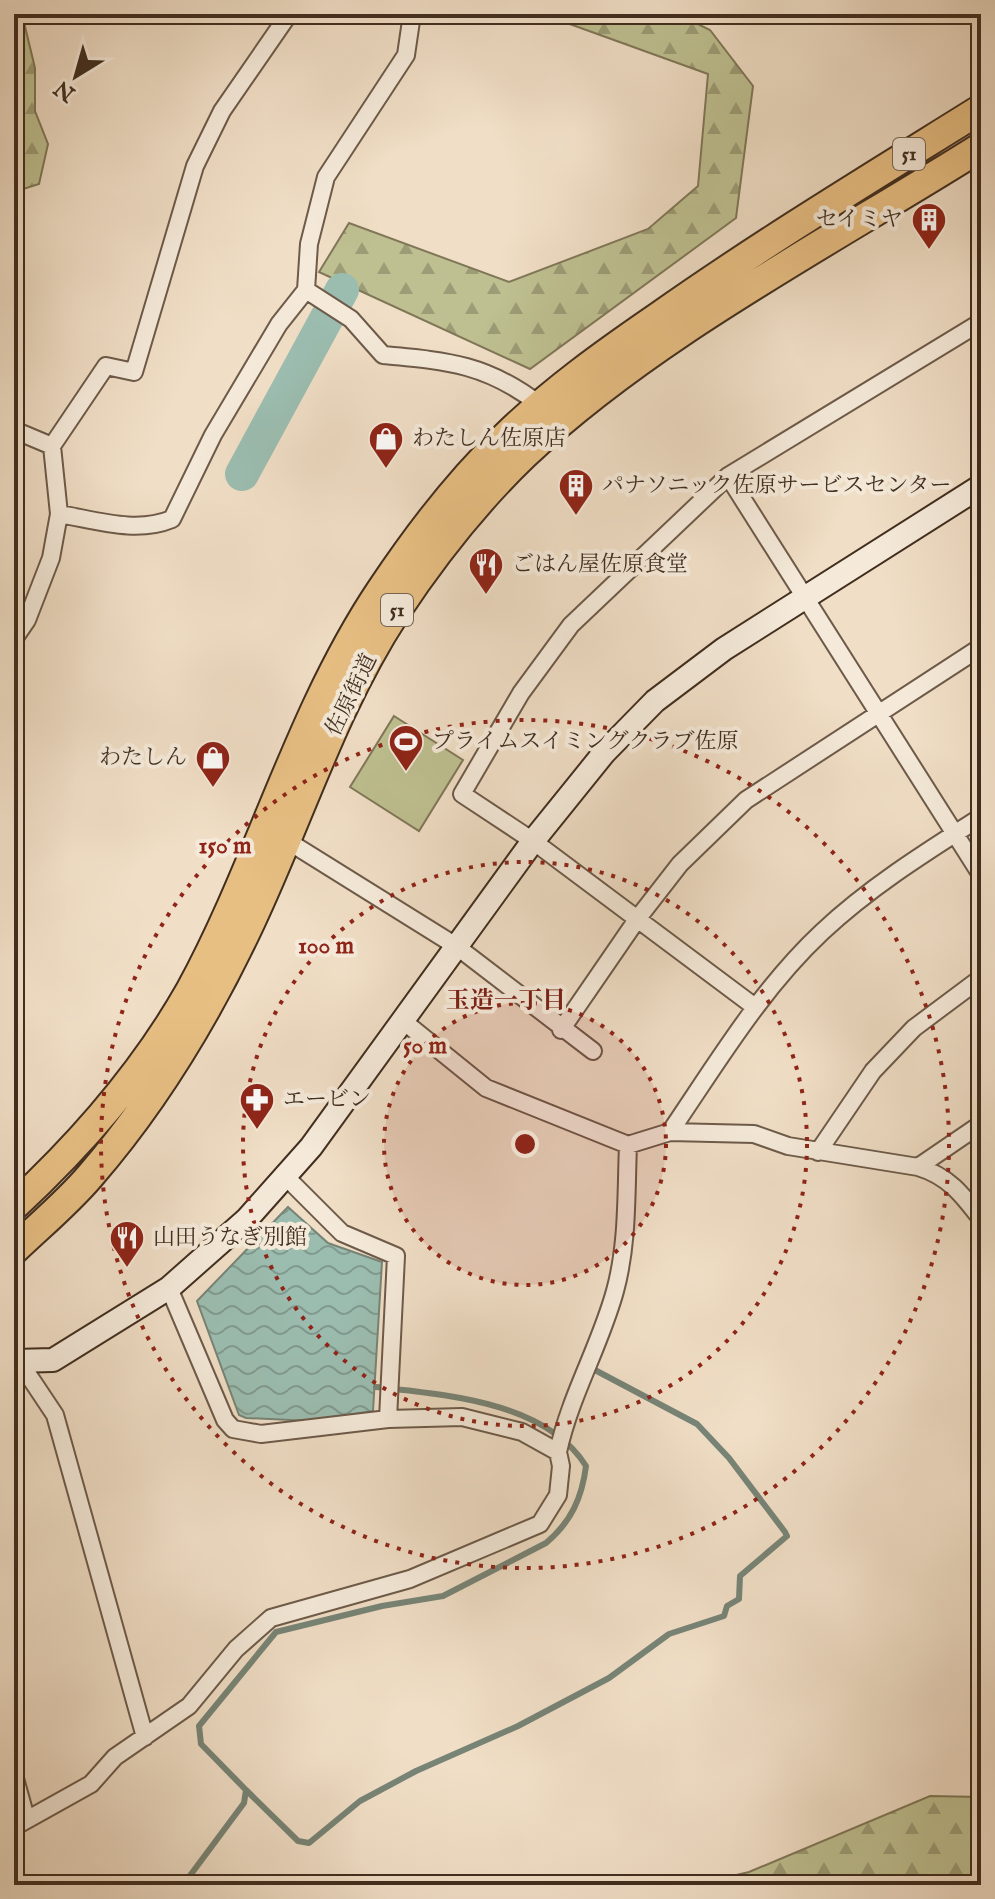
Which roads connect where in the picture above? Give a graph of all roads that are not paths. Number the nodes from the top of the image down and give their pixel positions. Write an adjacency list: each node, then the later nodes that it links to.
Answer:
1 (289, 14): 9 (street)
2 (412, 14): 5 (street)
3 (981, 109): 7 (highway, 佐原街道 / 51)
4 (981, 147): 19 (highway, 佐原街道 / 51)
5 (312, 292): 7 (street); 12 (street)
6 (981, 322): 10 (street)
7 (540, 405): 35 (highway, 佐原街道 / 51)
8 (14, 430): 9 (street)
9 (52, 446): 12 (street)
10 (728, 476): 13 (street); 20 (street)
11 (981, 486): 13 (street)
12 (59, 514): 14 (street)
13 (804, 599): 16 (street); 20 (street)
14 (14, 639)
15 (981, 647): 16 (street)
16 (880, 713): 18 (street); 22 (street)
17 (981, 817): 18 (street)
18 (955, 833): 21 (street); 25 (street)
19 (286, 840): 23 (street); 37 (highway, 佐原街道 / 51)
20 (533, 841): 22 (street); 23 (street)
21 (981, 875)
22 (638, 918): 25 (street); 27 (street)
23 (456, 946): 26 (street); 27 (street)
24 (981, 978): 32 (street)
25 (755, 1007): 30 (street)
26 (402, 1020): 31 (street); 34 (street)
27 (561, 1030): 28 (street)
28 (593, 1051)
29 (981, 1124): 33 (street)
30 (670, 1132): 31 (street); 32 (street)
31 (628, 1145): 41 (street)
32 (818, 1152): 33 (street)
33 (918, 1167): 36 (street)
34 (286, 1177): 38 (street); 40 (street)
35 (14, 1206)
36 (981, 1219)
37 (14, 1250)
38 (169, 1288): 39 (street); 40 (street)
39 (15, 1357): 42 (street)
40 (388, 1419): 41 (street)
41 (558, 1452): 42 (street)
42 (145, 1737): 44 (street)
43 (14, 1775): 44 (street)
44 (20, 1822)

